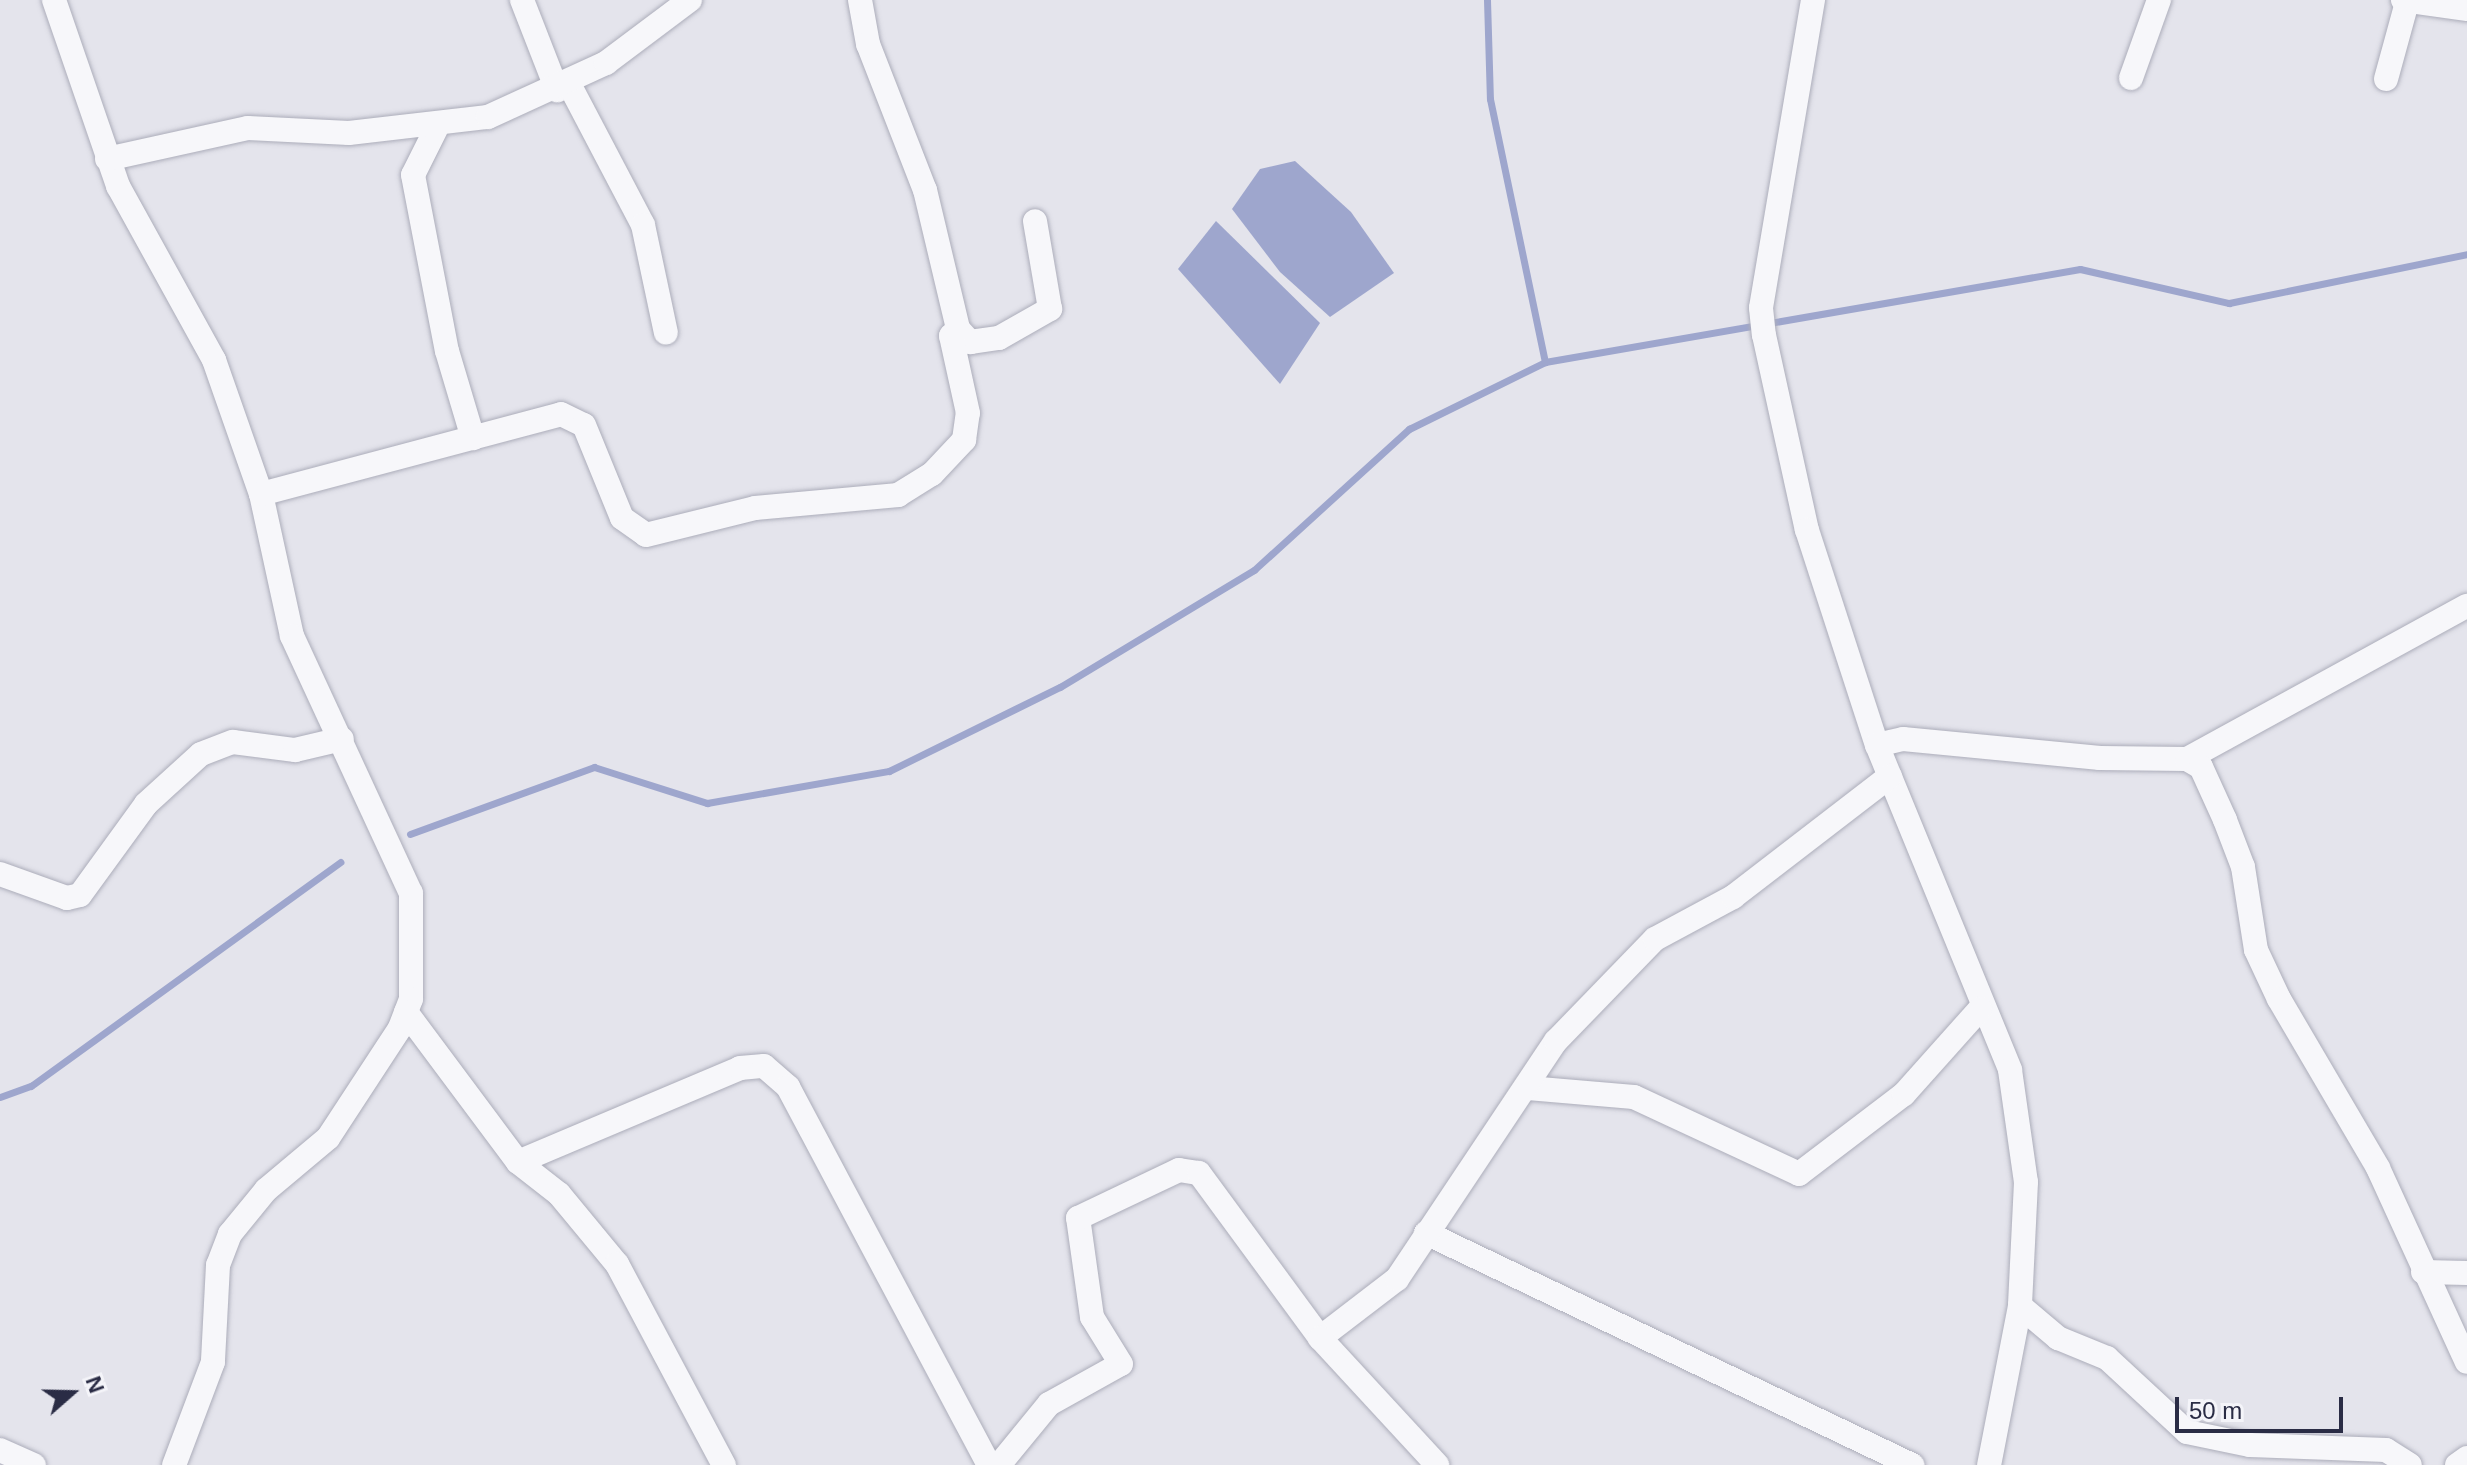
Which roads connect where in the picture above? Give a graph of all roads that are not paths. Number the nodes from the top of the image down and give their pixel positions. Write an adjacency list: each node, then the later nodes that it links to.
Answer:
1 (54, 0): 13 (street)
2 (522, 0): 11 (street)
3 (690, 0): 11 (street)
4 (860, 0): 15 (street)
5 (1813, 0): 21 (street)
6 (2159, 0): 9 (street)
7 (2405, 1): 8 (street); 10 (street)
8 (2467, 9)
9 (2131, 78)
10 (2386, 79)
11 (563, 87): 12 (street); 16 (street)
12 (436, 129): 13 (street); 17 (street)
13 (107, 159): 18 (street)
14 (1035, 221): 15 (street)
15 (958, 329): 17 (street)
16 (666, 333)
17 (473, 438): 18 (street)
18 (261, 494): 20 (street)
19 (2467, 606): 22 (street)
20 (342, 739): 24 (street); 26 (street)
21 (1877, 745): 22 (street); 23 (street)
22 (2187, 759): 30 (street)
23 (1890, 776): 25 (street); 27 (street)
24 (0, 874)
25 (1980, 1009): 27 (street); 32 (street)
26 (406, 1012): 28 (street); 37 (street)
27 (1528, 1088): 29 (street)
28 (518, 1162): 38 (street); 39 (street)
29 (1426, 1233): 33 (street); 42 (street)
30 (2423, 1272): 31 (street); 34 (street)
31 (2467, 1273)
32 (2020, 1306): 43 (street); 44 (street)
33 (1320, 1338): 40 (street); 41 (street)
34 (2467, 1362)
35 (0, 1450): 36 (street)
36 (34, 1465)
37 (174, 1465)
38 (724, 1465)
39 (989, 1465)
40 (999, 1465)
41 (1437, 1465)
42 (1912, 1465)
43 (1989, 1465)
44 (2410, 1465)

